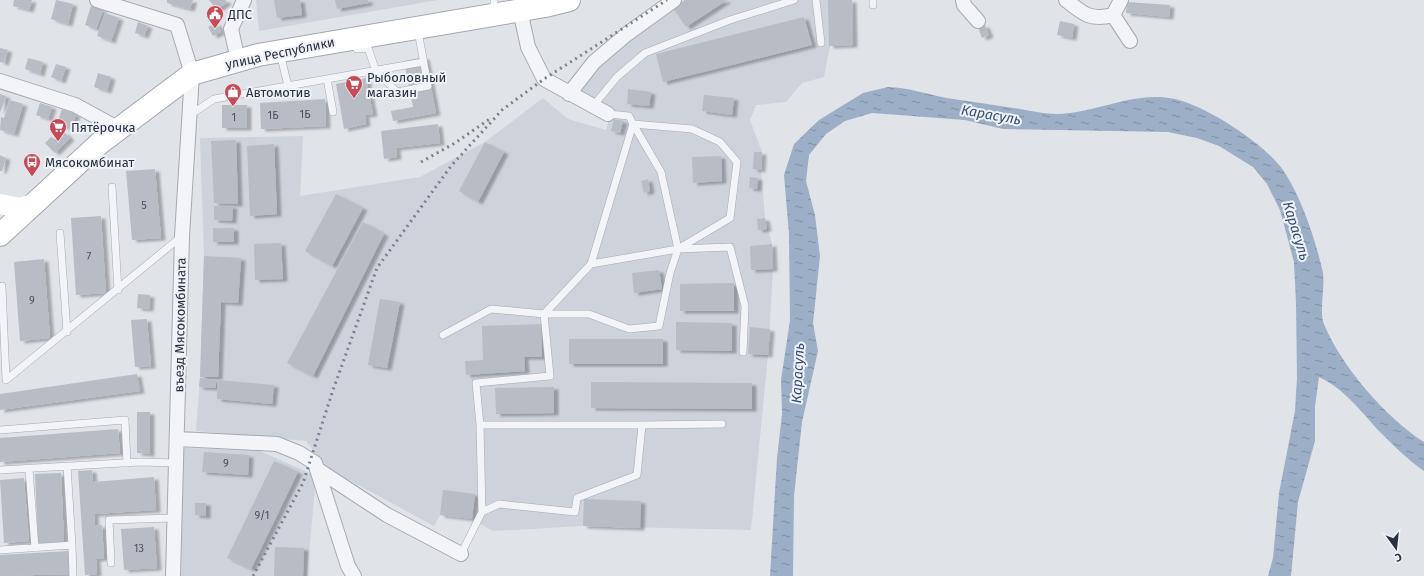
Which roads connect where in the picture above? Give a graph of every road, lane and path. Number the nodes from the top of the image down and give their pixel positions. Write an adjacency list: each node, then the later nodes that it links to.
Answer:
1 (97, 0): 22 (street, въезд Мясокомбината)
2 (244, 0): 19 (street)
3 (569, 0): 11 (main road, улица Республики)
4 (674, 0): 26 (street)
5 (794, 0): 27 (lane)
6 (816, 0): 17 (lane)
7 (962, 0): 13 (street)
8 (1066, 0): 12 (street)
9 (1121, 0): 12 (street)
10 (494, 7): 11 (main road, улица Республики); 14 (main road, улица Республики)
11 (520, 10): 26 (street)
12 (1113, 15): 16 (street)
13 (978, 21)
14 (417, 28): 15 (main road, улица Республики); 20 (lane)
15 (349, 39): 18 (main road, улица Республики); 21 (lane)
16 (1130, 41)
17 (821, 43)
18 (280, 51): 19 (main road, улица Республики); 25 (lane)
19 (238, 60): 22 (main road, улица Республики)
20 (423, 62): 21 (lane); 21 (lane)
21 (376, 71): 23 (lane)
22 (192, 74): 30 (street, въезд Мясокомбината); 32 (main road, улица Республики)
23 (327, 79): 25 (lane); 28 (lane)
24 (0, 81): 32 (street)
25 (288, 86): 30 (lane)
26 (569, 94): 27 (street)
27 (593, 106): 29 (street)
28 (333, 112)
29 (608, 114): 31 (lane)
30 (190, 115): 38 (street, въезд Мясокомбината)
31 (633, 124): 39 (lane); 39 (lane); 40 (lane)
32 (119, 129): 35 (main road, улица Республики)
33 (112, 186): 42 (lane)
34 (0, 204): 35 (main road)
35 (33, 204): 37 (main road, улица Республики)
36 (60, 233): 44 (lane)
37 (0, 235)
38 (182, 236): 42 (lane); 51 (street, въезд Мясокомбината)
39 (678, 249): 40 (lane); 43 (lane); 46 (lane)
40 (591, 264): 43 (lane)
41 (2, 286): 44 (lane)
42 (118, 290): 44 (lane)
43 (544, 314): 45 (lane); 48 (lane)
44 (67, 332)
45 (443, 335)
46 (743, 352)
47 (722, 424): 49 (lane)
48 (480, 425): 49 (lane); 58 (lane)
49 (642, 425): 58 (lane)
50 (0, 430): 52 (lane)
51 (178, 439): 53 (street, въезд Мясокомбината); 56 (street)
52 (127, 463): 53 (lane); 54 (lane)
53 (176, 463): 59 (street, въезд Мясокомбината)
54 (67, 466): 55 (lane); 60 (lane)
55 (29, 469): 57 (lane); 61 (lane)
56 (317, 469): 63 (street); 67 (street)
57 (0, 470)
58 (482, 512): 63 (lane)
59 (174, 518): 64 (lane); 66 (street, въезд Мясокомбината)
60 (72, 545): 61 (lane); 65 (lane)
61 (35, 548): 62 (lane)
62 (0, 550)
63 (461, 554)
64 (111, 563)
65 (73, 576)
66 (173, 576)
67 (354, 576)

